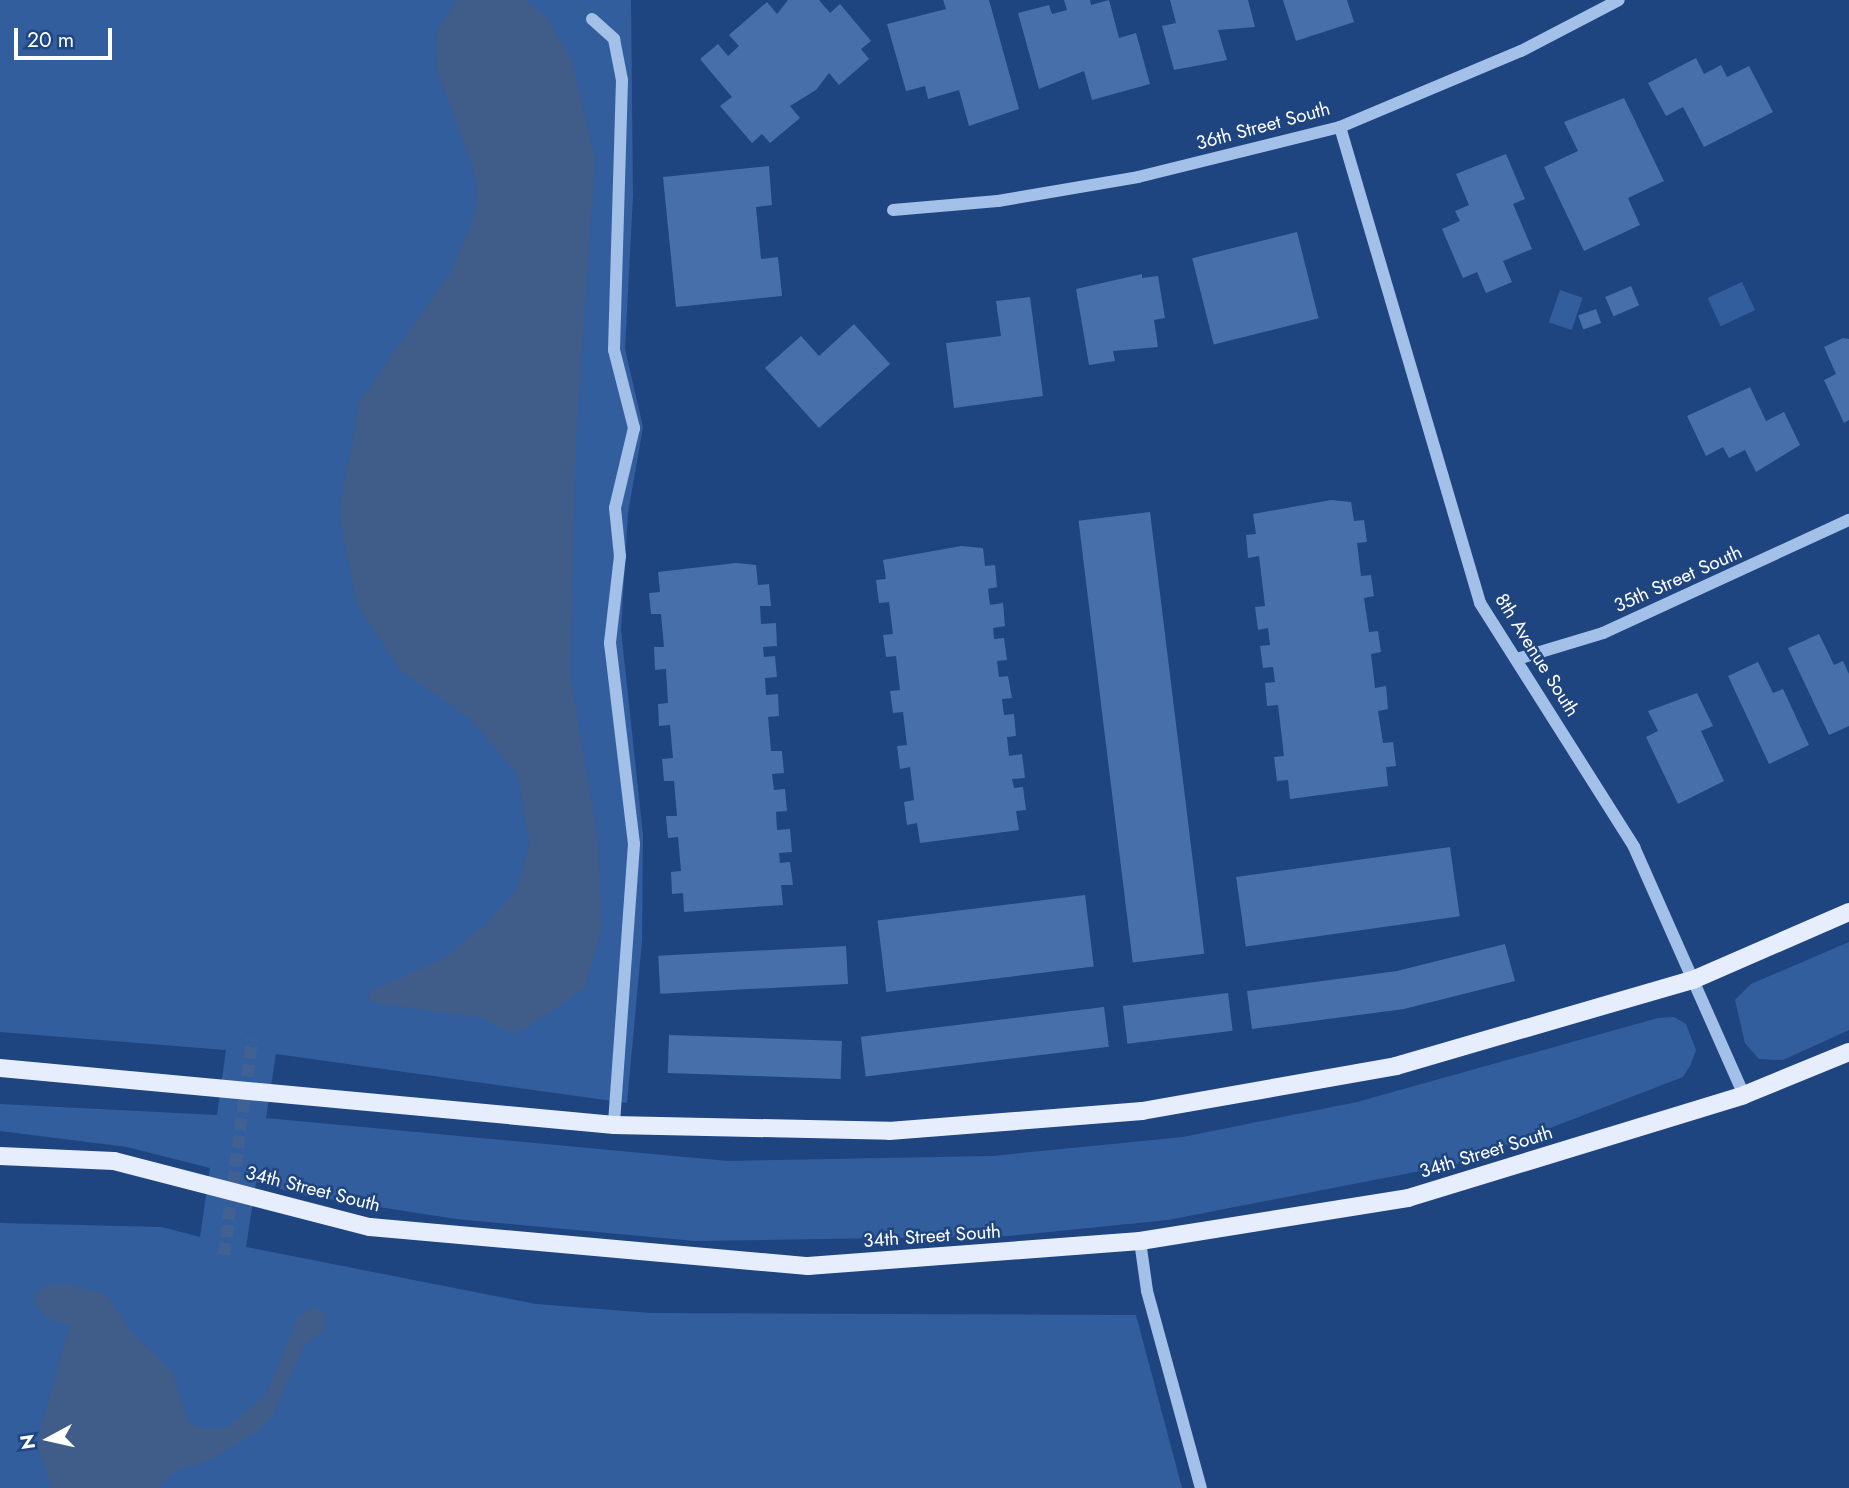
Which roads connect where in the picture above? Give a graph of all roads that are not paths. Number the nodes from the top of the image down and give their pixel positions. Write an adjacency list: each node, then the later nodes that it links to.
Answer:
1 (1619, 0): 3 (street, 36th Street South)
2 (592, 19): 12 (street)
3 (1340, 127): 4 (street, 36th Street South); 6 (street, 8th Avenue South)
4 (893, 211)
5 (1849, 520): 6 (street, 35th Street South)
6 (1517, 659): 8 (street, 8th Avenue South)
7 (1849, 912): 8 (main road)
8 (1695, 979): 11 (street, 8th Avenue South); 12 (main road)
9 (1849, 1052): 11 (main road, 34th Street South)
10 (0, 1068): 12 (main road)
11 (1744, 1095): 14 (main road, 34th Street South)
12 (614, 1125)
13 (0, 1156): 14 (main road, 34th Street South)
14 (1140, 1241): 15 (street)
15 (1201, 1488)

